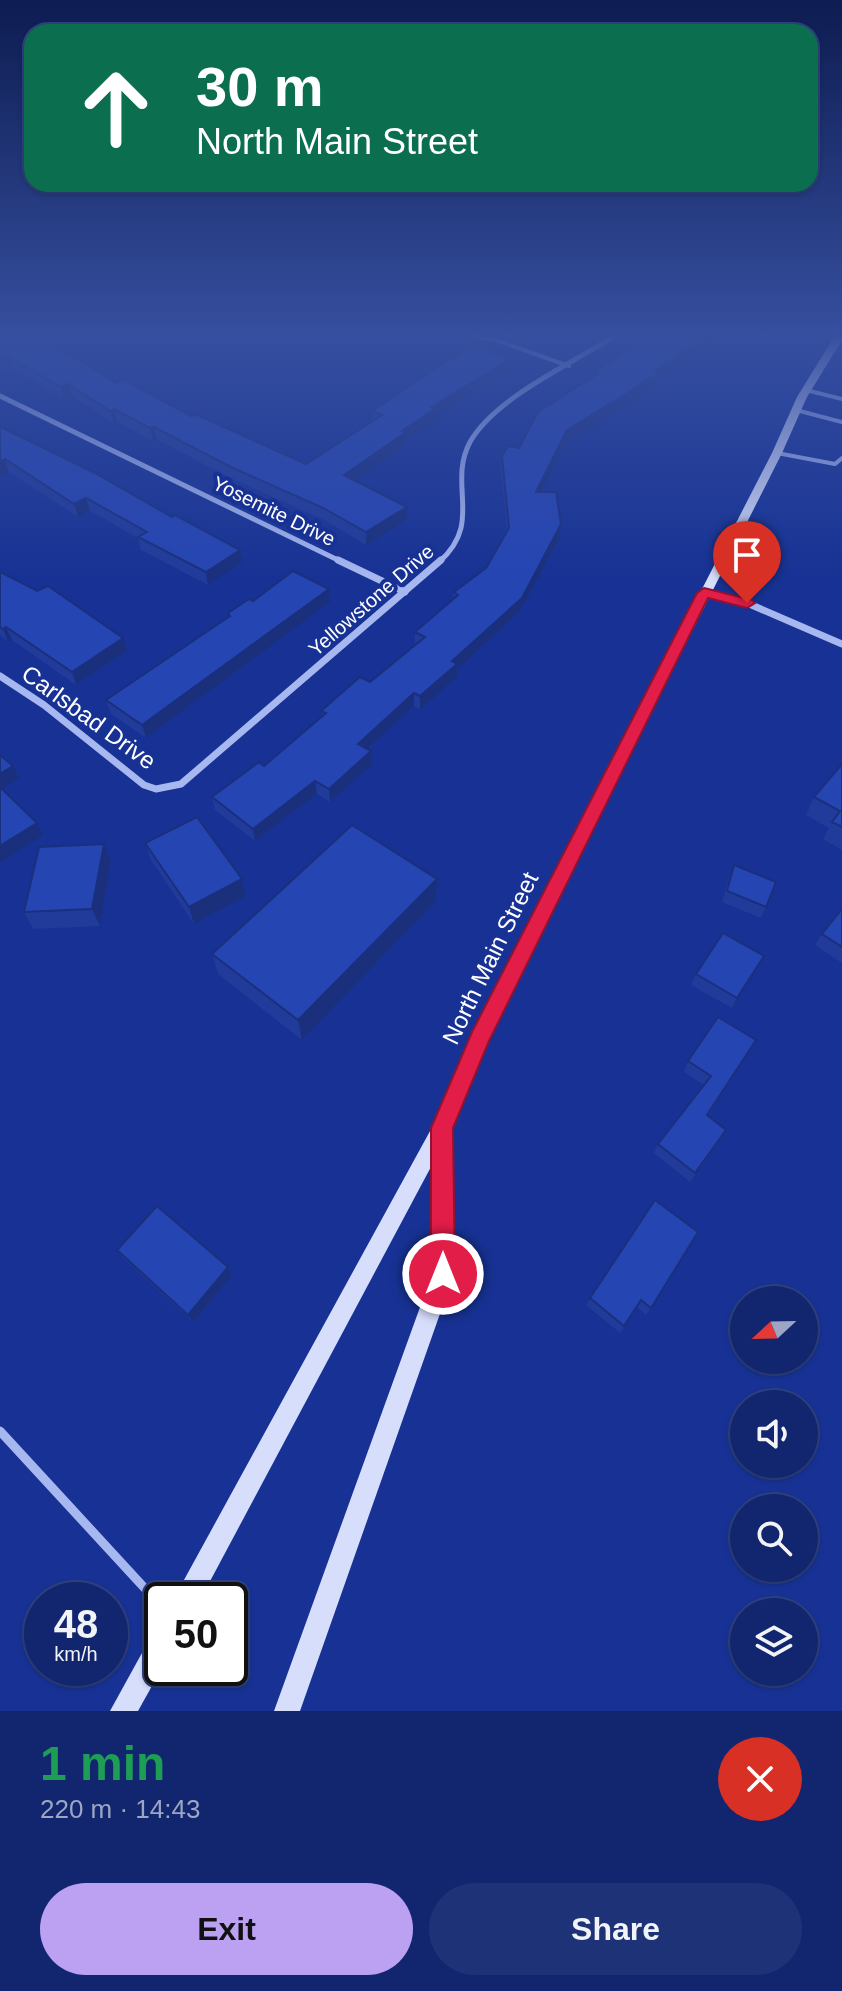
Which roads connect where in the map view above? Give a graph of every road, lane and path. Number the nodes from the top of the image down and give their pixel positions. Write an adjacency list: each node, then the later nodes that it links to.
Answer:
1 (43, 417): 8 (street, Yosemite Drive)
2 (492, 417): 8 (street, Yellowstone Drive)
3 (793, 417): 6 (main road, North Main Street)
4 (822, 417): 5 (lane)
5 (842, 422)
6 (777, 453): 7 (lane); 9 (main road, North Main Street)
7 (842, 458)
8 (405, 592): 12 (street, Yellowstone Drive)
9 (704, 593): 10 (street); 13 (main road, North Main Street)
10 (842, 644)
11 (0, 676): 12 (street, Carlsbad Drive)
12 (156, 789)
13 (442, 1128): 15 (main road, North Main Street); 19 (main road)
14 (0, 1431): 16 (lane)
15 (196, 1582)
16 (144, 1587)
17 (144, 1674): 18 (main road)
18 (123, 1711)
19 (287, 1711)

